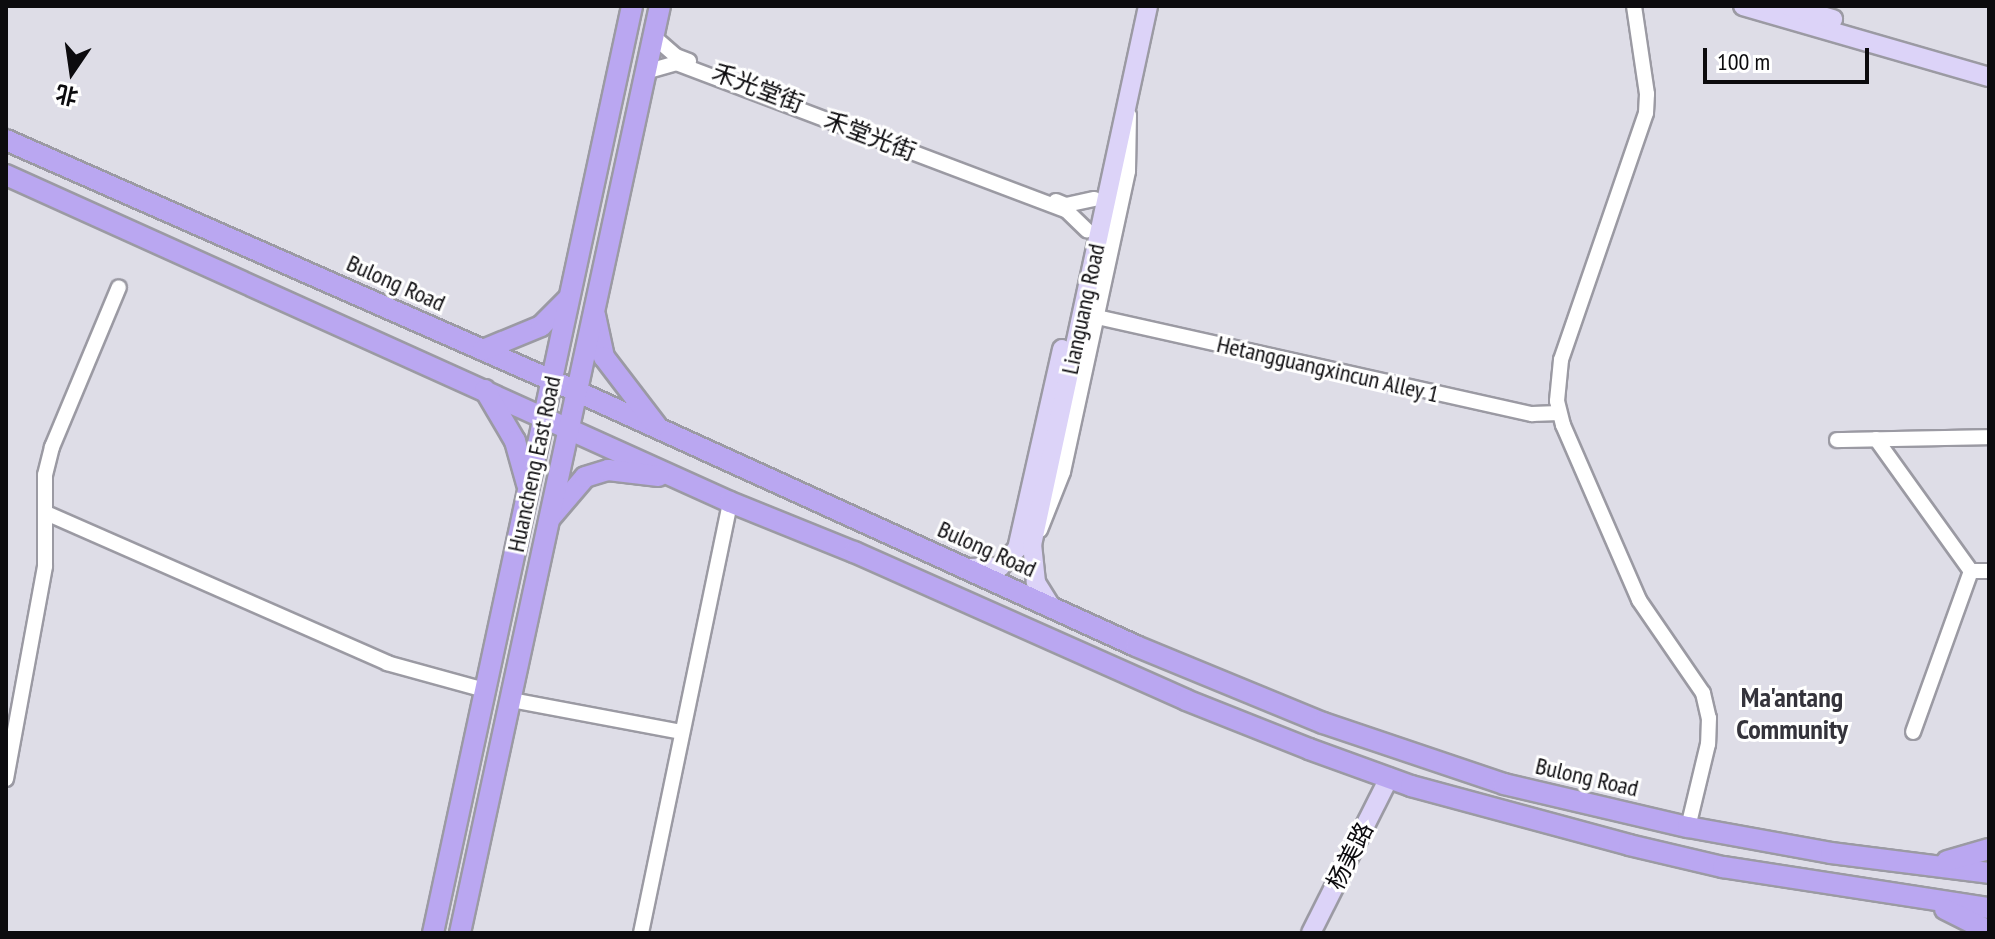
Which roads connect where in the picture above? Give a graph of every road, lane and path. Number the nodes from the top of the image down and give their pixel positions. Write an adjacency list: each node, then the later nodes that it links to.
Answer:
1 (632, 6): 18 (main road, Huancheng East Road)
2 (660, 6): 8 (main road, Huancheng East Road)
3 (1135, 6): 15 (street, Lianguang Road)
4 (1148, 6): 12 (street, Lianguang Road)
5 (1634, 6): 25 (street)
6 (1743, 6): 11 (street)
7 (1788, 6): 9 (street)
8 (653, 36): 10 (main road, Huancheng East Road); 15 (street, 禾光堂街)
9 (1989, 65)
10 (645, 72): 16 (street, 禾堂光街); 19 (main road, Huancheng East Road)
11 (1989, 77)
12 (1129, 96): 20 (street); 37 (street, Lianguang Road)
13 (6, 140): 21 (main road, Bulong Road)
14 (6, 175): 23 (main road)
15 (1094, 199): 16 (street, Lianguang Road)
16 (1087, 230): 38 (street, Lianguang Road)
17 (119, 287): 35 (street)
18 (570, 293): 21 (main road); 22 (main road, Huancheng East Road)
19 (594, 309): 24 (main road, Huancheng East Road); 28 (main road)
20 (1097, 317): 25 (street, Hetangguangxincun Alley 1); 37 (street)
21 (483, 350): 22 (main road, Bulong Road)
22 (552, 380): 24 (main road, Bulong Road); 26 (main road, Huancheng East Road)
23 (485, 390): 26 (main road); 33 (main road)
24 (576, 391): 27 (main road, Huancheng East Road); 28 (main road, Bulong Road)
25 (1559, 413): 48 (street)
26 (544, 416): 27 (main road); 33 (main road, Huancheng East Road)
27 (568, 427): 32 (main road); 36 (main road, Huancheng East Road)
28 (658, 428): 38 (main road, Bulong Road)
29 (1989, 437): 30 (street)
30 (1876, 439): 31 (street); 39 (street)
31 (1837, 440)
32 (680, 479): 34 (main road); 36 (main road)
33 (528, 488): 42 (main road, Huancheng East Road)
34 (730, 502): 44 (street); 46 (main road)
35 (46, 513): 42 (street); 47 (street)
36 (549, 520): 43 (main road, Huancheng East Road)
37 (1032, 545): 41 (street, Lianguang Road)
38 (966, 568): 41 (main road, Bulong Road)
39 (1971, 571): 40 (street); 45 (street)
40 (1989, 571)
41 (1052, 608): 48 (main road, Bulong Road)
42 (485, 690): 55 (main road, Huancheng East Road)
43 (511, 700): 44 (street); 56 (main road, Huancheng East Road)
44 (682, 732): 57 (street)
45 (1913, 732)
46 (1389, 778): 52 (main road); 58 (street, 杨美路)
47 (6, 779)
48 (1688, 827): 50 (main road, Bulong Road)
49 (1989, 849): 50 (main road)
50 (1915, 864): 51 (main road, Bulong Road)
51 (1989, 873)
52 (1915, 897): 53 (main road); 54 (main road)
53 (1989, 908)
54 (1989, 931)
55 (433, 933)
56 (460, 933)
57 (641, 933)
58 (1311, 933)

